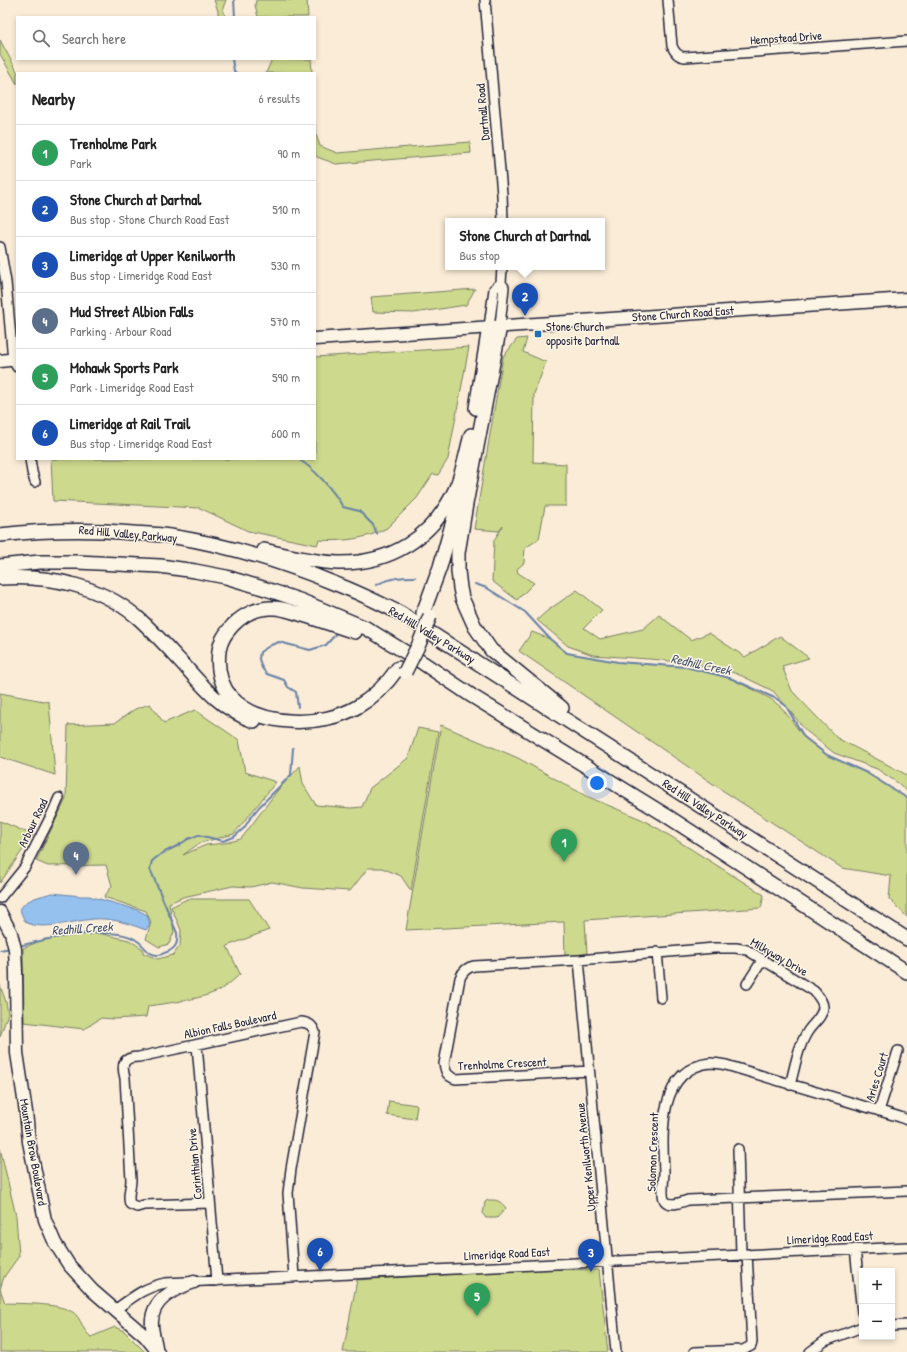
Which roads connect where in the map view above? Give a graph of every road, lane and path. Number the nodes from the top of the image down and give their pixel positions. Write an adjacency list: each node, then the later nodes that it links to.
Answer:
1 (486, 0): 4 (street, Dartnall Road)
2 (668, 0): 3 (street, Hempstead Drive)
3 (907, 41)
4 (503, 218)
5 (0, 247): 11 (street)
6 (502, 270): 8 (street)
7 (907, 299): 8 (main road, Stone Church Road East)
8 (494, 327): 9 (main road, Stone Church Road East); 12 (highway); 15 (highway)
9 (316, 339)
10 (0, 361): 11 (main road)
11 (16, 362)
12 (471, 435): 17 (highway); 20 (highway)
13 (30, 460): 14 (street)
14 (35, 482)
15 (466, 504): 20 (highway); 23 (highway)
16 (0, 535): 17 (highway, Red Hill Valley Parkway)
17 (213, 544): 23 (highway, Red Hill Valley Parkway)
18 (0, 566): 21 (highway)
19 (0, 578): 22 (highway)
20 (427, 614): 22 (highway)
21 (423, 663): 22 (highway); 31 (highway)
22 (401, 670)
23 (625, 757): 27 (highway, Red Hill Valley Parkway)
24 (59, 798): 25 (street, Arbour Road)
25 (0, 898)
26 (0, 912): 52 (main road, Mountain Brow Boulevard)
27 (907, 939)
28 (657, 952): 29 (street, Milkyway Drive); 30 (street, Milkyway Drive); 33 (street)
29 (763, 959): 32 (street); 37 (street, Milkyway Drive)
30 (579, 960): 36 (street, Upper Kenilworth Avenue); 36 (street, Trenholme Crescent)
31 (907, 972)
32 (747, 984)
33 (661, 998)
34 (197, 1045): 43 (street, Corinthian Drive); 43 (street, Albion Falls Boulevard); 48 (street, Albion Falls Boulevard)
35 (898, 1051): 38 (street, Aries Court)
36 (589, 1071): 47 (street, Upper Kenilworth Avenue)
37 (790, 1084): 38 (street, Solomon Crescent); 42 (street, Solomon Crescent)
38 (879, 1111): 39 (street, Solomon Crescent)
39 (907, 1120)
40 (738, 1149): 42 (street)
41 (907, 1191): 42 (street, Solomon Crescent)
42 (739, 1198): 46 (street)
43 (210, 1202): 49 (street, Corinthian Drive)
44 (907, 1247): 45 (street, Limeridge Road East)
45 (855, 1249): 46 (street, Limeridge Road East); 51 (street)
46 (744, 1254): 47 (street, Limeridge Road East); 58 (street)
47 (608, 1261): 48 (street, Limeridge Road East); 57 (street, Upper Kenilworth Avenue)
48 (294, 1277): 49 (street, Limeridge Road East)
49 (217, 1281): 50 (street, Limeridge Road East)
50 (194, 1282): 52 (street, Limeridge Road East); 56 (main road)
51 (861, 1304)
52 (115, 1310): 56 (main road, Mountain Brow Boulevard)
53 (907, 1325): 54 (street)
54 (895, 1326)
55 (859, 1327): 59 (street)
56 (158, 1352)
57 (616, 1352)
58 (694, 1352)
59 (810, 1352)

